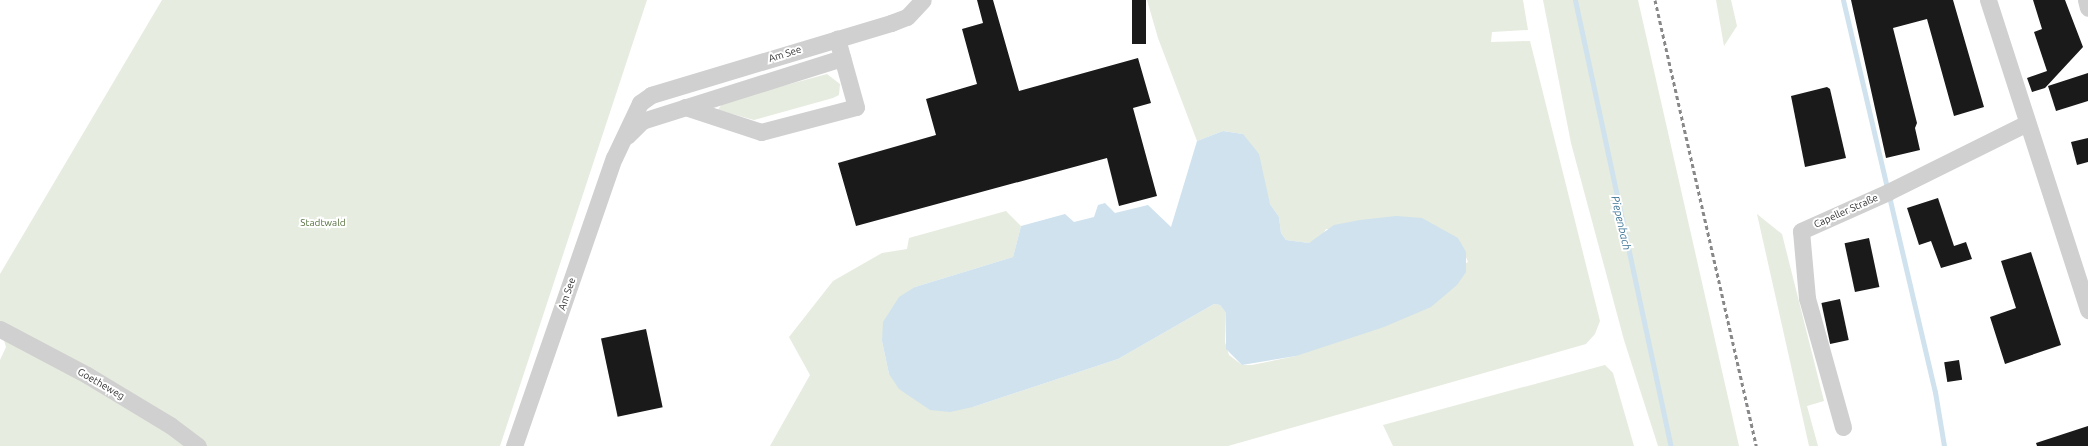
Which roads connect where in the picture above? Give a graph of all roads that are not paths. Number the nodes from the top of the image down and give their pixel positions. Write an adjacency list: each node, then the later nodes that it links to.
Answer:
1 (923, 0): 5 (street, Am See)
2 (1988, 0): 8 (street)
3 (2086, 0): 4 (street)
4 (2088, 8)
5 (837, 39): 6 (street); 9 (street, Am See)
6 (842, 58): 7 (street, Am See); 7 (street)
7 (685, 107): 9 (street, Am See)
8 (2027, 123): 10 (street); 12 (street, Capeller Straße)
9 (621, 142): 14 (street, Am See)
10 (2088, 310)
11 (0, 329): 13 (street, Goetheweg)
12 (1843, 426)
13 (198, 446)
14 (514, 446)

